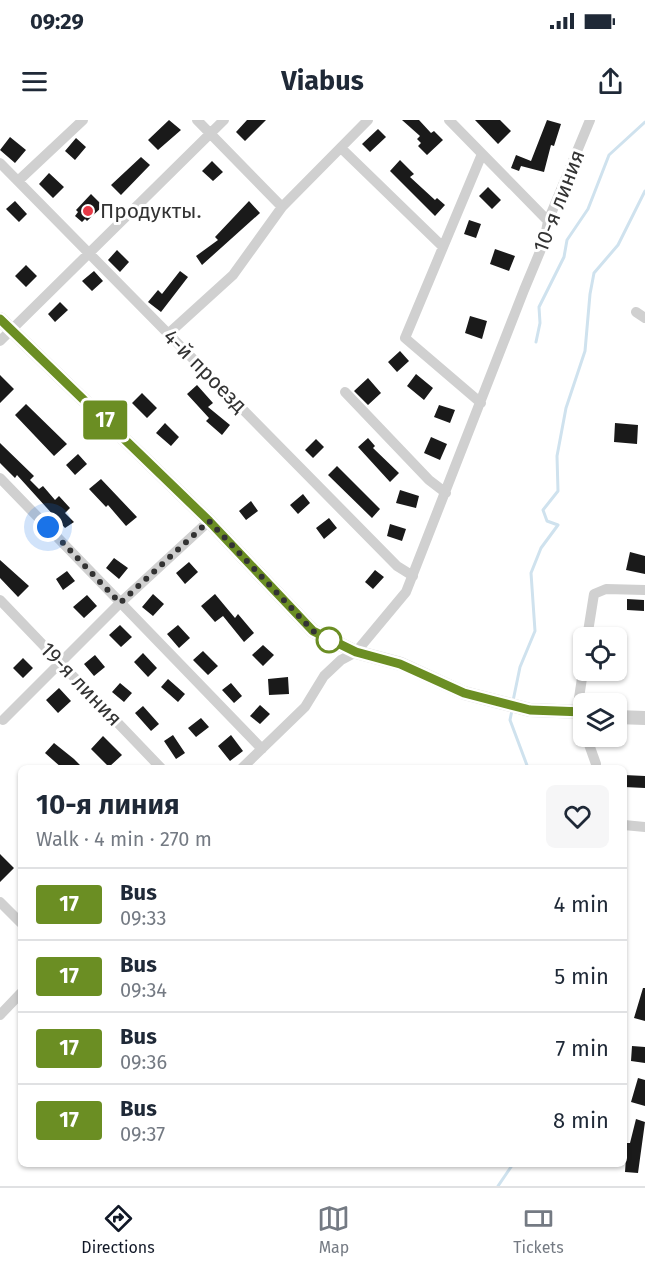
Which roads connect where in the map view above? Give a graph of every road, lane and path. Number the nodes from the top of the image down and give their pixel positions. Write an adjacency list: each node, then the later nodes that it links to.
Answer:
1 (83, 120): 11 (street)
2 (197, 120): 7 (street)
3 (224, 120): 7 (street)
4 (368, 120): 8 (street)
5 (449, 120): 9 (street)
6 (591, 120): 13 (street, 10-я линия)
7 (210, 134): 12 (street); 15 (street)
8 (341, 148): 12 (street); 14 (street)
9 (482, 154): 13 (street); 14 (street)
10 (0, 163): 11 (street, 4-й проезд)
11 (18, 182): 15 (street, 4-й проезд)
12 (282, 207): 18 (street)
13 (548, 221): 21 (street, 10-я линия)
14 (442, 246): 21 (street)
15 (88, 253): 17 (street); 18 (street, 4-й проезд)
16 (0, 319): 17 (street)
17 (11, 330): 19 (street); 24 (street)
18 (168, 334): 25 (street, 4-й проезд)
19 (0, 341)
20 (345, 392): 23 (street)
21 (481, 403): 23 (street, 10-я линия)
22 (0, 478): 28 (street)
23 (446, 493): 25 (street, 10-я линия)
24 (209, 521): 28 (street); 30 (street)
25 (413, 576): 30 (street, 10-я линия)
26 (645, 590): 29 (street)
27 (0, 600): 31 (street, 19-я линия)
28 (120, 603): 31 (street); 37 (street)
29 (589, 627)
30 (356, 652): 32 (street); 37 (street, 10-я линия)
31 (60, 663): 35 (street); 39 (street, 19-я линия)
32 (573, 712)
33 (627, 717): 34 (street)
34 (645, 718)
35 (3, 720)
36 (590, 747): 38 (street)
37 (262, 749): 40 (street, 10-я линия)
38 (596, 764)
39 (158, 765)
40 (245, 765)
41 (627, 825): 42 (street)
42 (645, 826)
43 (0, 902): 44 (street)
44 (18, 920)
45 (18, 996): 46 (street)
46 (0, 1015)

